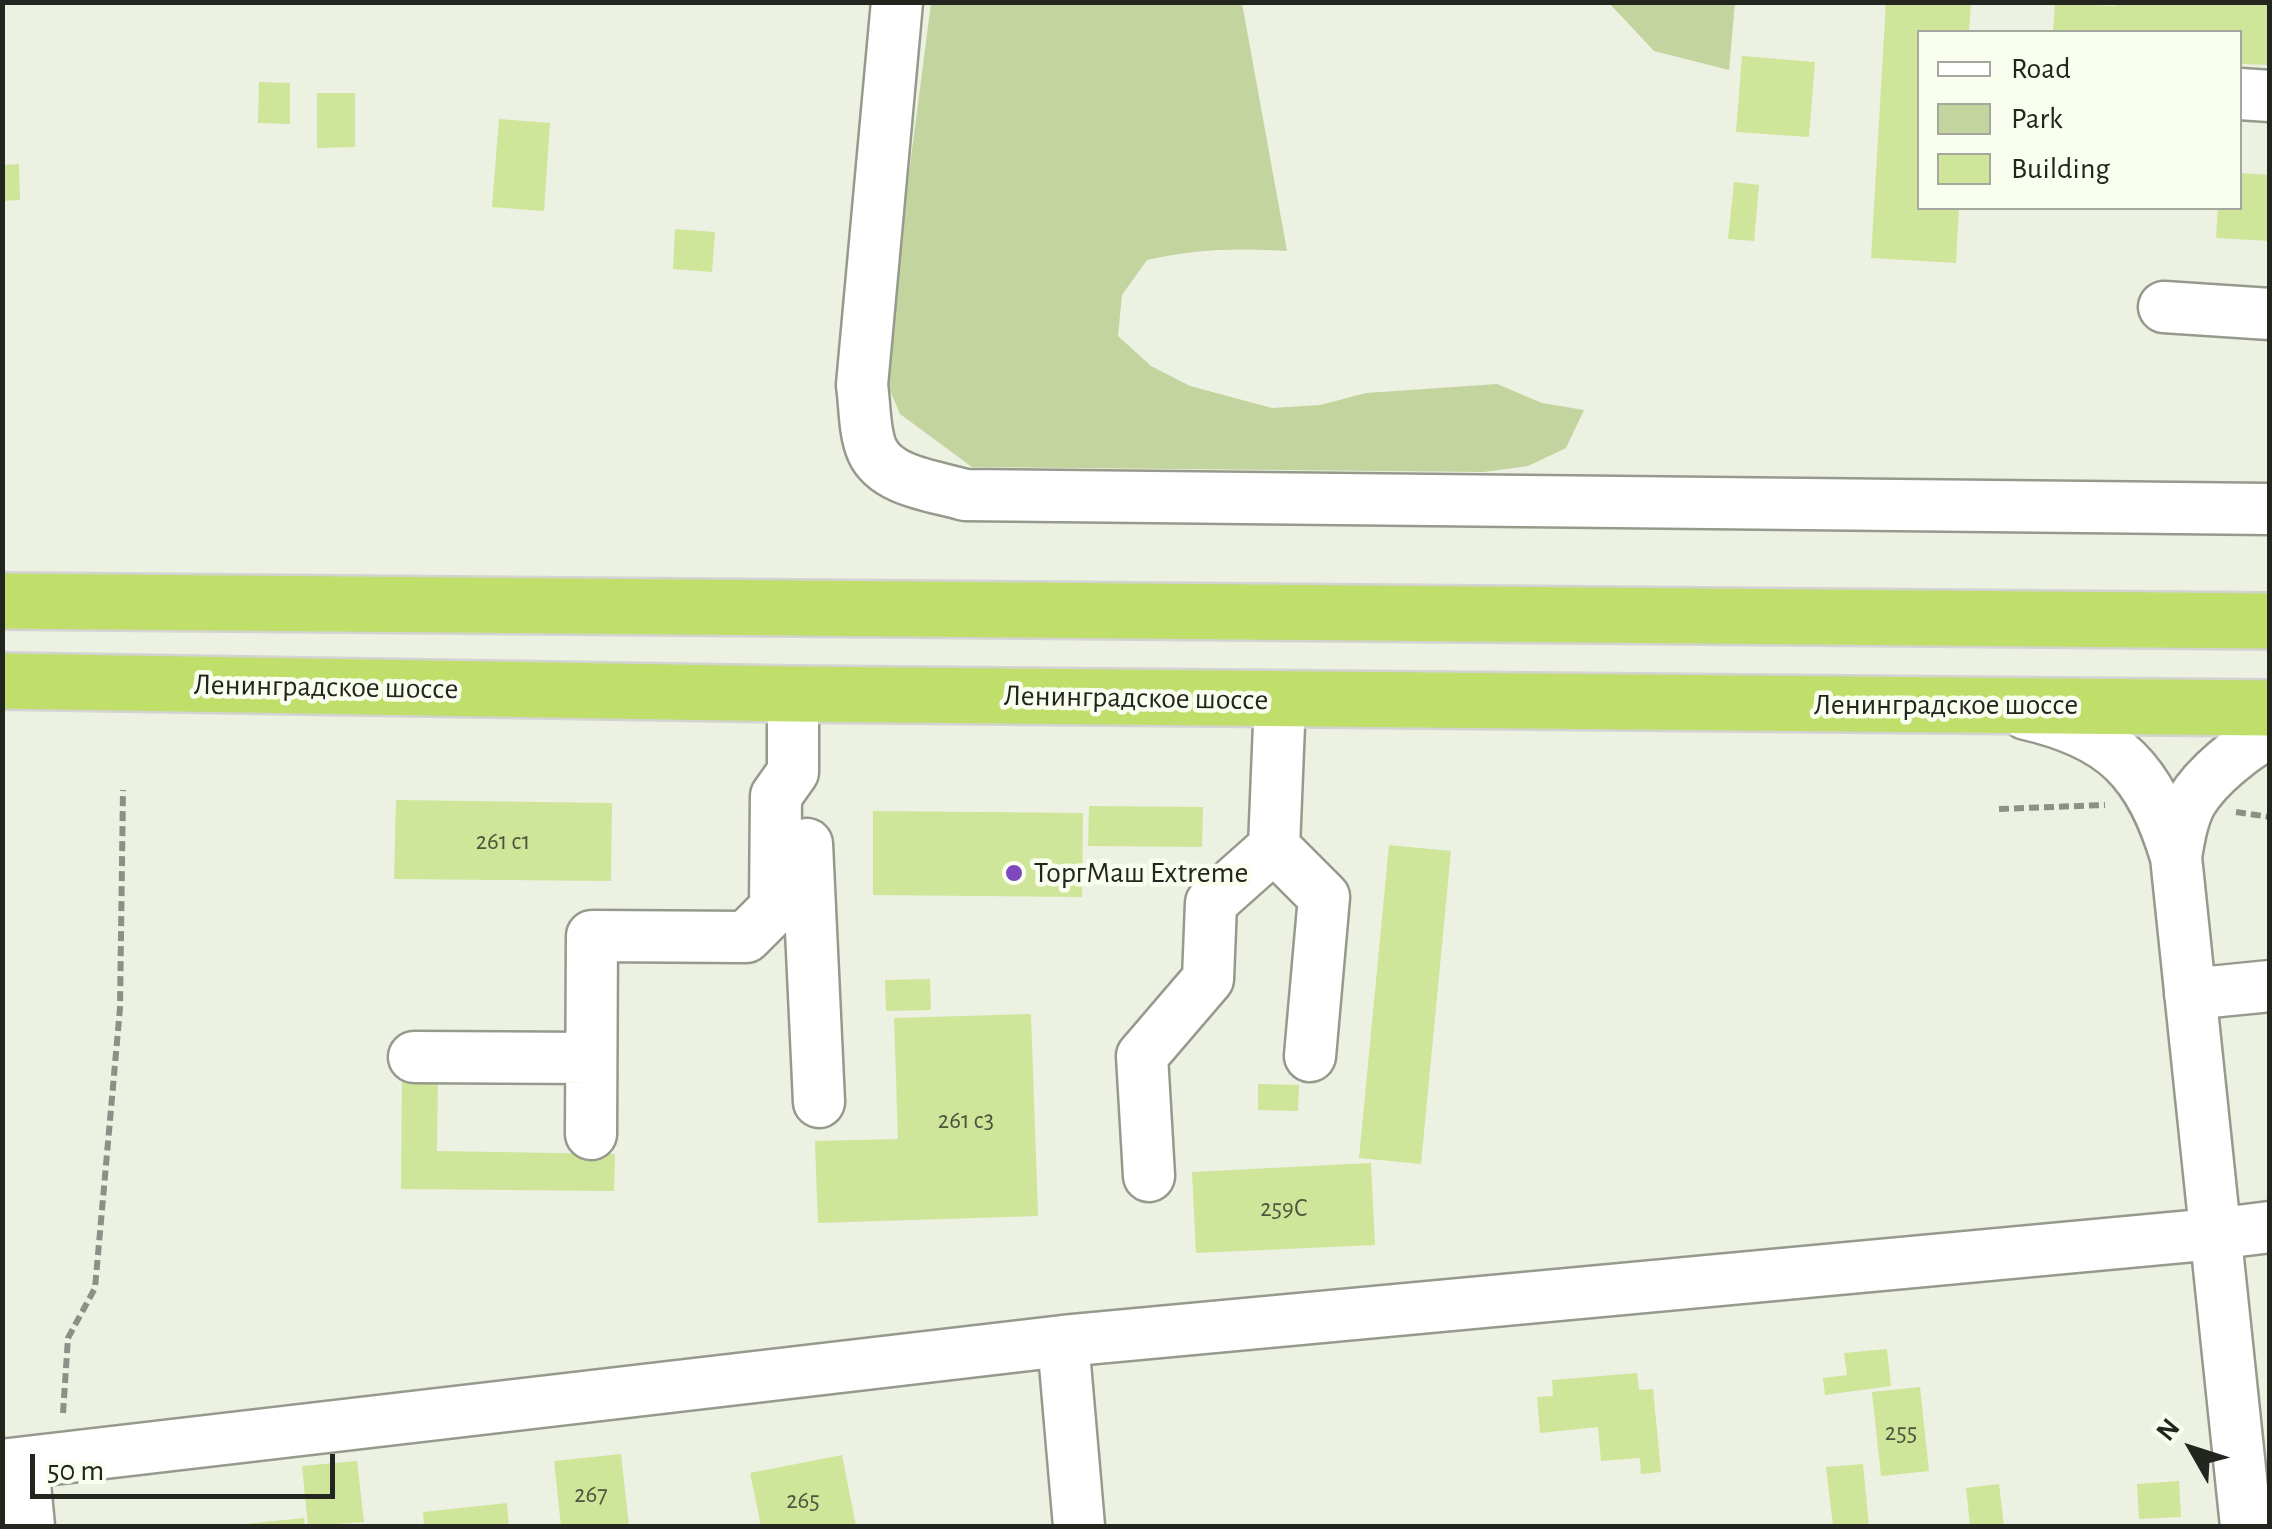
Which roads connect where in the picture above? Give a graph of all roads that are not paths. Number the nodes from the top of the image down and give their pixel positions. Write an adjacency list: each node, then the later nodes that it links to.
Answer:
1 (897, 2): 6 (street)
2 (2242, 94): 3 (street)
3 (2270, 96)
4 (2164, 307): 5 (street)
5 (2270, 314)
6 (2270, 509)
7 (2, 601): 8 (highway)
8 (2270, 621)
9 (2, 681): 10 (highway, Ленинградское шоссе)
10 (793, 694): 11 (highway, Ленинградское шоссе); 15 (street)
11 (1280, 700): 12 (highway, Ленинградское шоссе); 16 (street)
12 (1989, 706): 13 (highway, Ленинградское шоссе); 17 (street)
13 (2270, 708)
14 (2270, 732): 17 (street)
15 (793, 772): 22 (street); 23 (street)
16 (1274, 847): 21 (street); 25 (street)
17 (2176, 857): 19 (street)
18 (2270, 986): 19 (street)
19 (2190, 994): 27 (street)
20 (414, 1056): 22 (street)
21 (1310, 1056)
22 (592, 1058): 24 (street)
23 (819, 1102)
24 (591, 1134)
25 (1148, 1176)
26 (2270, 1227): 27 (street)
27 (2214, 1234): 28 (street); 32 (street)
28 (1062, 1341): 29 (street); 31 (street)
29 (28, 1462): 30 (street)
30 (29, 1526)
31 (1078, 1526)
32 (2246, 1526)

